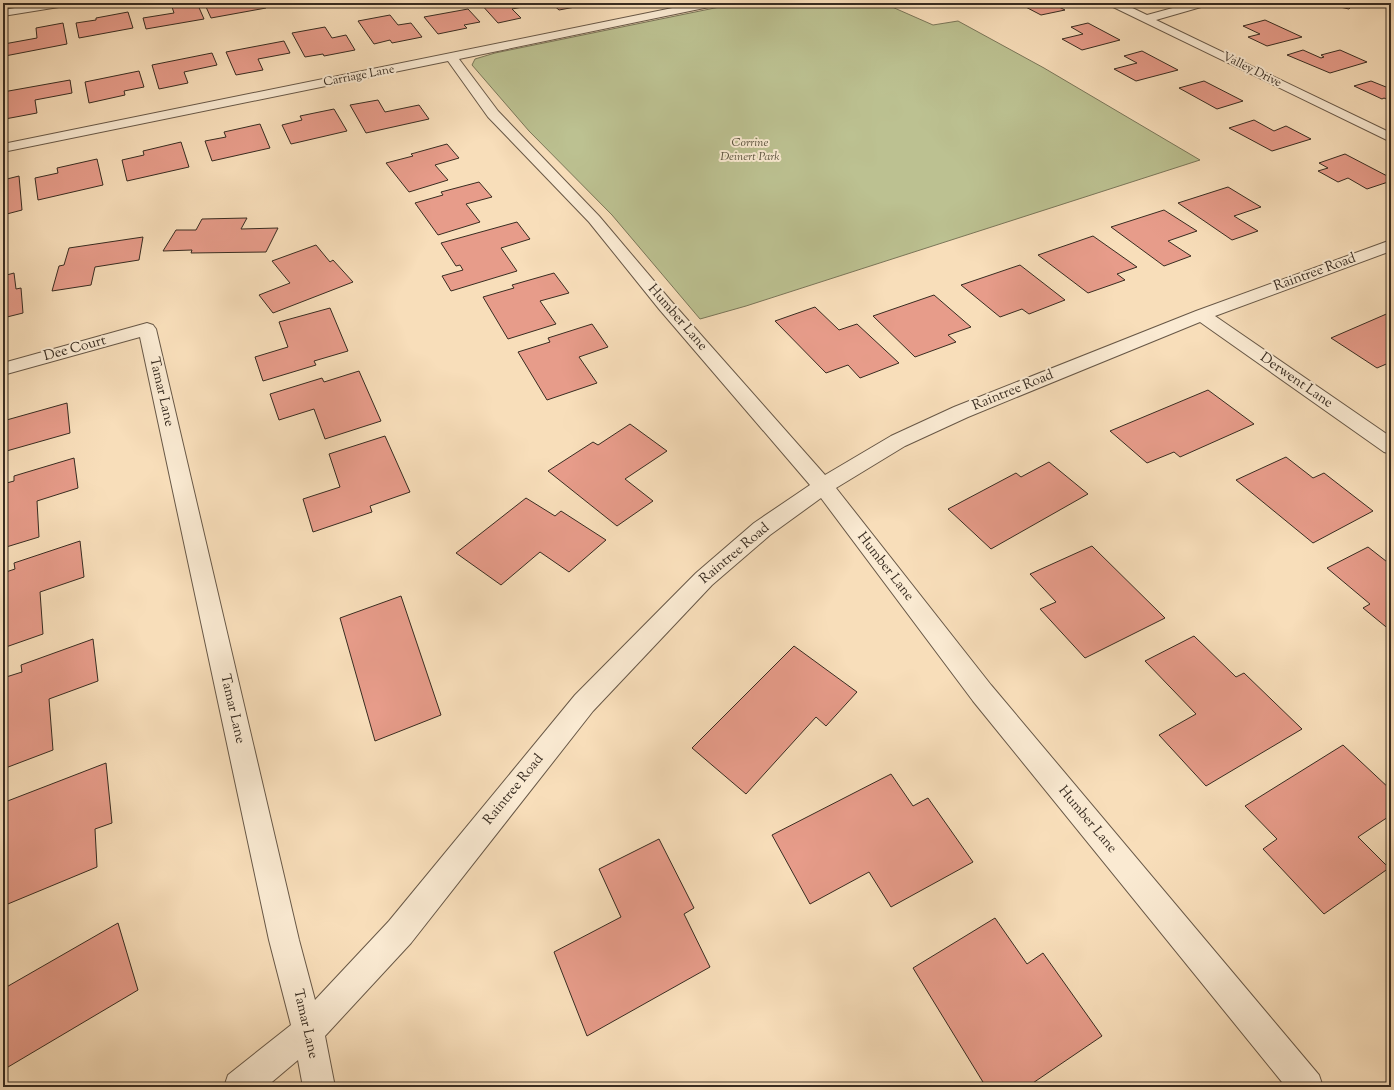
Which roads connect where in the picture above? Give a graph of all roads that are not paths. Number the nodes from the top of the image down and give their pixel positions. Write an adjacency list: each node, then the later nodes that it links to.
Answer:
1 (65, 3): 5 (street)
2 (714, 3): 7 (street, Carriage Lane)
3 (1113, 3): 6 (street, Valley Drive)
4 (1204, 3): 6 (street)
5 (3, 13)
6 (1146, 19): 8 (street, Valley Drive)
7 (451, 57): 9 (street, Carriage Lane); 15 (street, Humber Lane)
8 (1391, 138)
9 (3, 148)
10 (1391, 245): 11 (street, Raintree Road)
11 (1202, 315): 14 (street, Derwent Lane); 15 (street, Raintree Road)
12 (147, 330): 13 (street, Dee Court); 16 (street, Tamar Lane)
13 (3, 369)
14 (1391, 447)
15 (823, 486): 16 (street, Raintree Road); 19 (street, Humber Lane)
16 (308, 1031): 17 (street, Raintree Road); 18 (street, Tamar Lane)
17 (240, 1087)
18 (319, 1087)
19 (1307, 1087)

